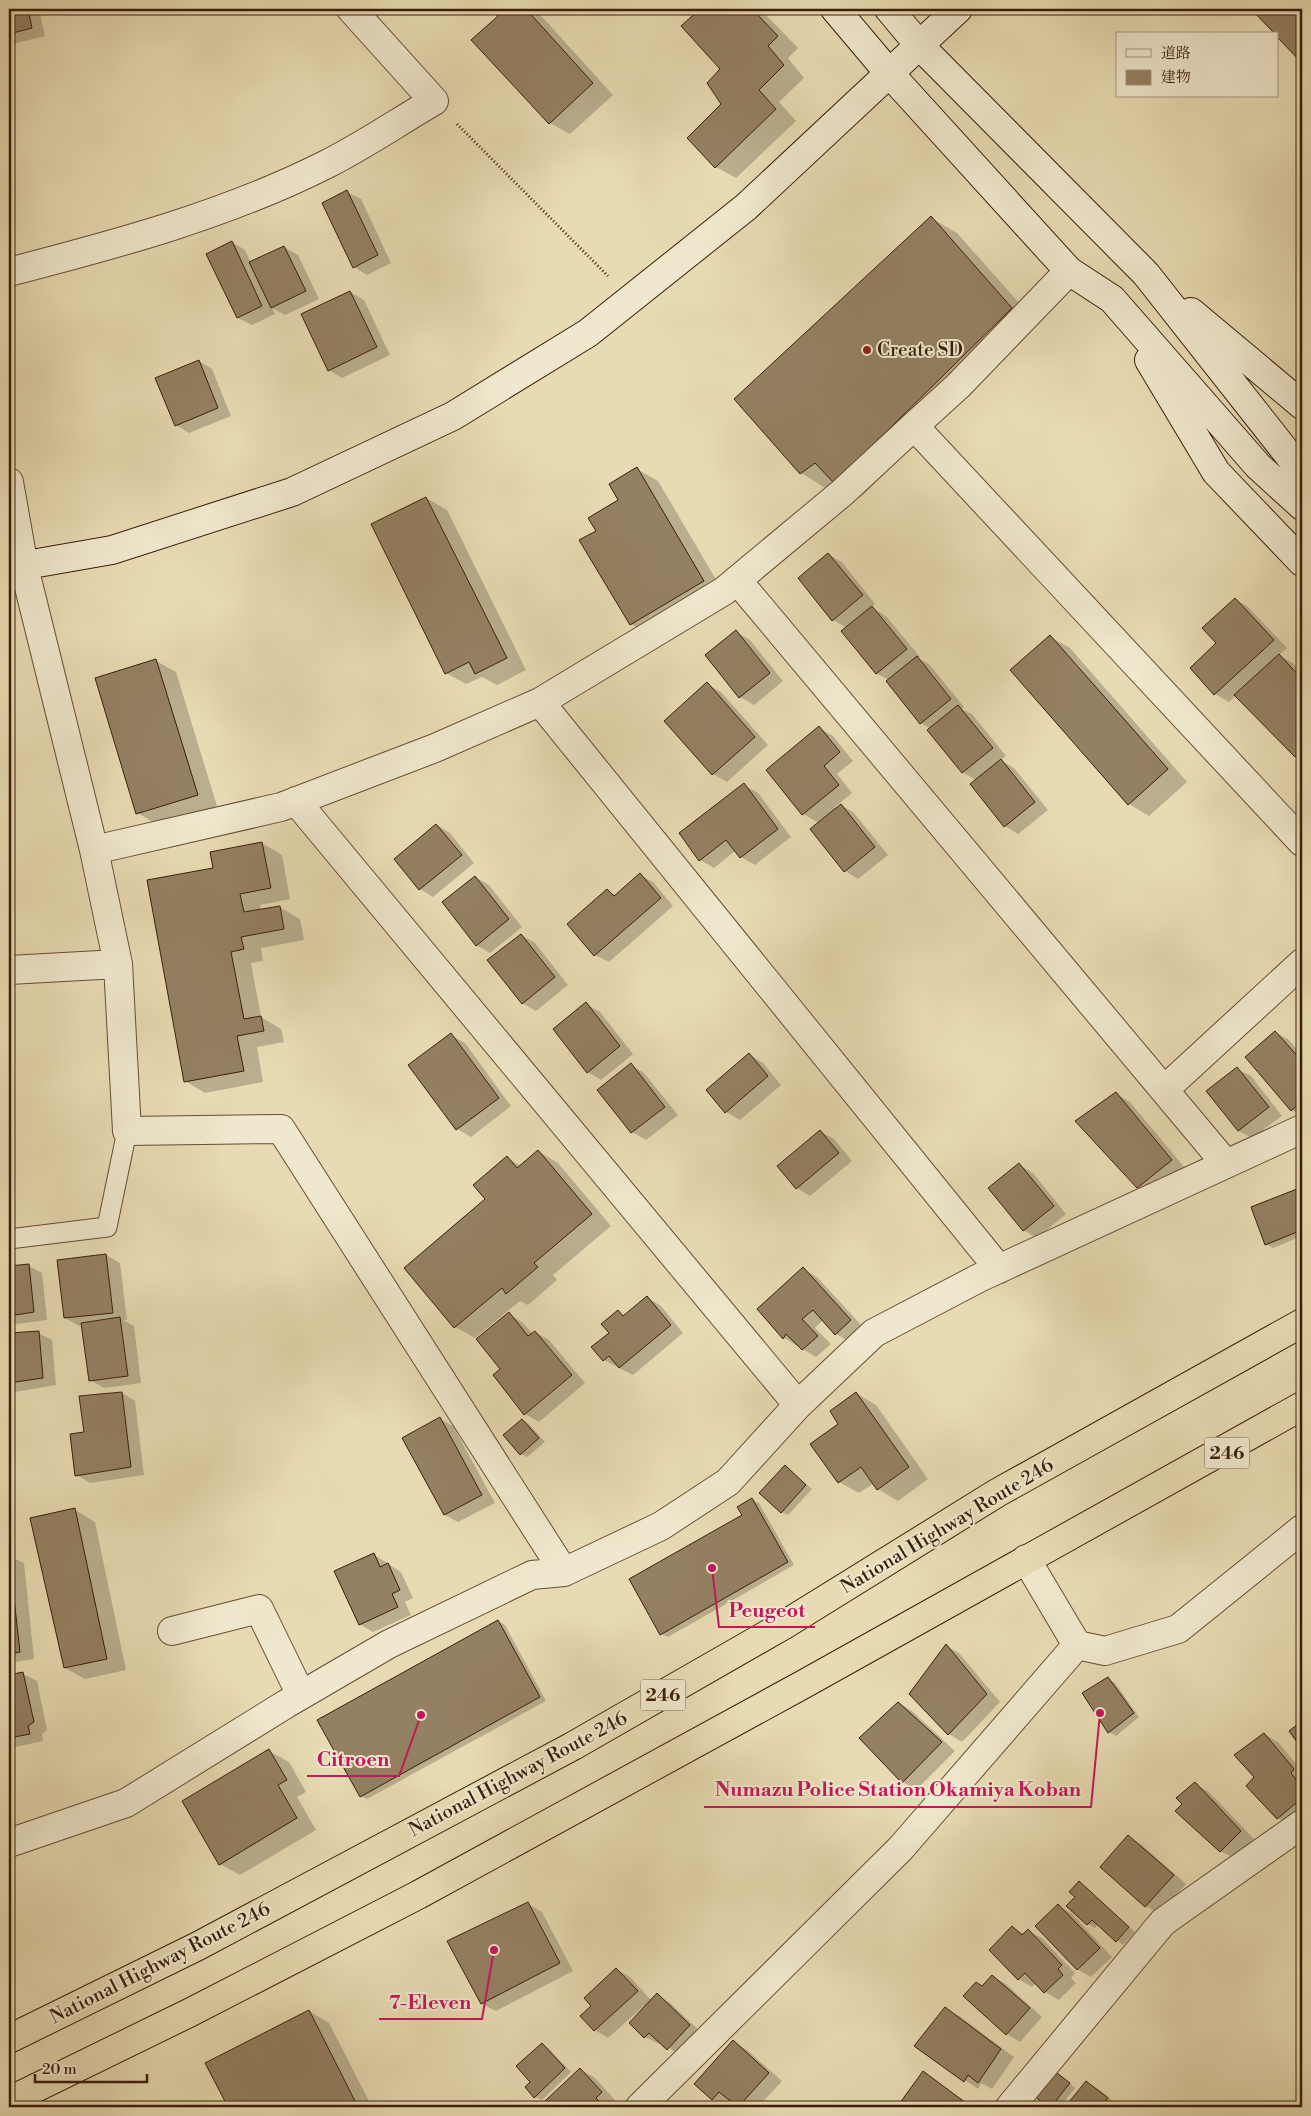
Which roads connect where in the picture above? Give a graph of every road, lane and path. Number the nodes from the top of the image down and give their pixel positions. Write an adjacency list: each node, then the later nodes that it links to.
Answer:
1 (351, 9): 7 (street)
2 (835, 9): 6 (street)
3 (889, 9): 5 (street)
4 (958, 9): 5 (street)
5 (919, 45): 6 (street); 10 (street)
6 (889, 74): 8 (street); 12 (street)
7 (434, 100): 9 (street); 12 (path)
8 (1069, 271): 11 (street); 14 (street)
9 (9, 272)
10 (1146, 274): 13 (street); 15 (street)
11 (1112, 299): 17 (street); 18 (street)
12 (629, 301): 19 (street)
13 (1302, 406)
14 (914, 426): 20 (street); 23 (street)
15 (1302, 472)
16 (9, 482): 19 (street)
17 (1302, 506)
18 (1302, 562)
19 (16, 568): 24 (street)
20 (737, 580): 21 (street); 28 (street)
21 (540, 702): 22 (street); 33 (street)
22 (296, 801): 24 (street); 35 (street)
23 (1302, 842)
24 (94, 850): 26 (street)
25 (1302, 963): 28 (street)
26 (118, 964): 27 (street); 30 (street)
27 (9, 970)
28 (1165, 1089): 31 (street)
29 (1302, 1129): 31 (street)
30 (127, 1131): 32 (lane); 41 (street)
31 (1226, 1164): 33 (street)
32 (9, 1240)
33 (999, 1269): 35 (street)
34 (1302, 1323): 47 (highway, National Highway Route 246 / 246)
35 (798, 1405): 41 (street)
36 (1302, 1406): 38 (highway, 246)
37 (1302, 1418): 38 (highway, 246)
38 (1153, 1488): 40 (highway, 246)
39 (1302, 1529): 43 (street)
40 (1026, 1559): 43 (street); 48 (highway, 246)
41 (564, 1572): 44 (street)
42 (172, 1631): 44 (street)
43 (1077, 1645): 49 (street)
44 (301, 1695): 46 (street)
45 (1302, 1824): 50 (street)
46 (9, 1843)
47 (9, 2040)
48 (9, 2101)
49 (640, 2107)
50 (1010, 2107)

